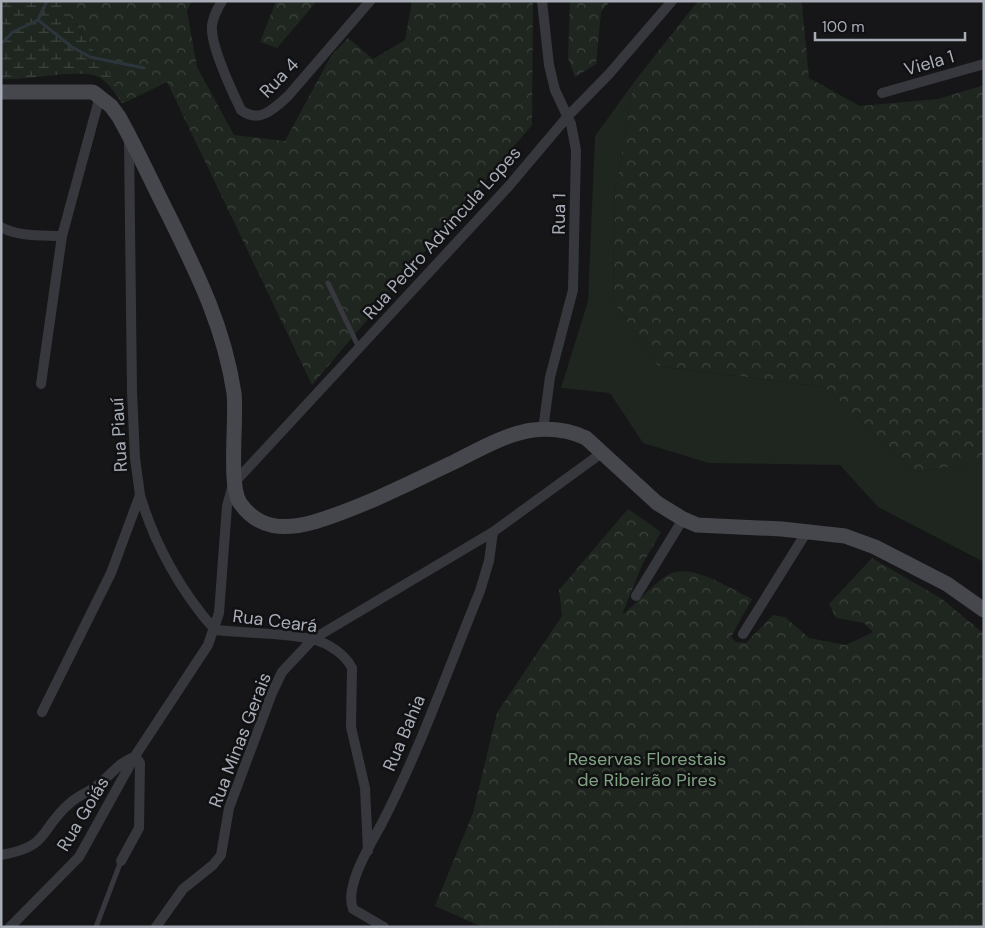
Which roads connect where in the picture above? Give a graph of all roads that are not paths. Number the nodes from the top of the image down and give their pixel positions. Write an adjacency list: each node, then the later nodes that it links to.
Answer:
1 (222, 1): 2 (street, Rua 4)
2 (370, 1)
3 (542, 1): 9 (street, Rua 1)
4 (672, 1): 9 (street, Rua Pedro Advincula Lopes)
5 (984, 64): 7 (street, Viela 1)
6 (1, 92): 8 (main road)
7 (882, 93)
8 (100, 96): 10 (main road); 12 (street)
9 (568, 116): 14 (street, Rua Pedro Advincula Lopes); 16 (street, Rua 1)
10 (129, 135): 18 (main road); 19 (street, Rua Piauí)
11 (1, 227): 12 (street)
12 (62, 236): 15 (street)
13 (328, 283): 14 (lane)
14 (359, 348): 18 (street, Rua Pedro Advincula Lopes)
15 (41, 384)
16 (543, 430): 17 (main road); 18 (main road)
17 (603, 452): 20 (main road); 21 (street, Rua Minas Gerais)
18 (233, 484): 25 (street, Rua Goiás)
19 (140, 495): 25 (street, Rua Ceará); 28 (street, Rua Piauí)
20 (683, 519): 22 (main road); 23 (street)
21 (493, 532): 27 (street, Rua Minas Gerais); 30 (street, Rua Bahia)
22 (806, 533): 24 (main road); 26 (street)
23 (636, 596)
24 (984, 610)
25 (215, 630): 27 (street, Rua Ceará); 29 (street, Rua Goiás)
26 (743, 634)
27 (313, 639): 30 (street, Rua Ceará); 35 (street, Rua Minas Gerais)
28 (42, 712)
29 (135, 756): 31 (street); 32 (street); 33 (street, Rua Goiás)
30 (368, 851): 36 (street, Rua Bahia)
31 (1, 854)
32 (121, 861): 34 (lane)
33 (10, 927)
34 (96, 927)
35 (156, 927)
36 (384, 927)

